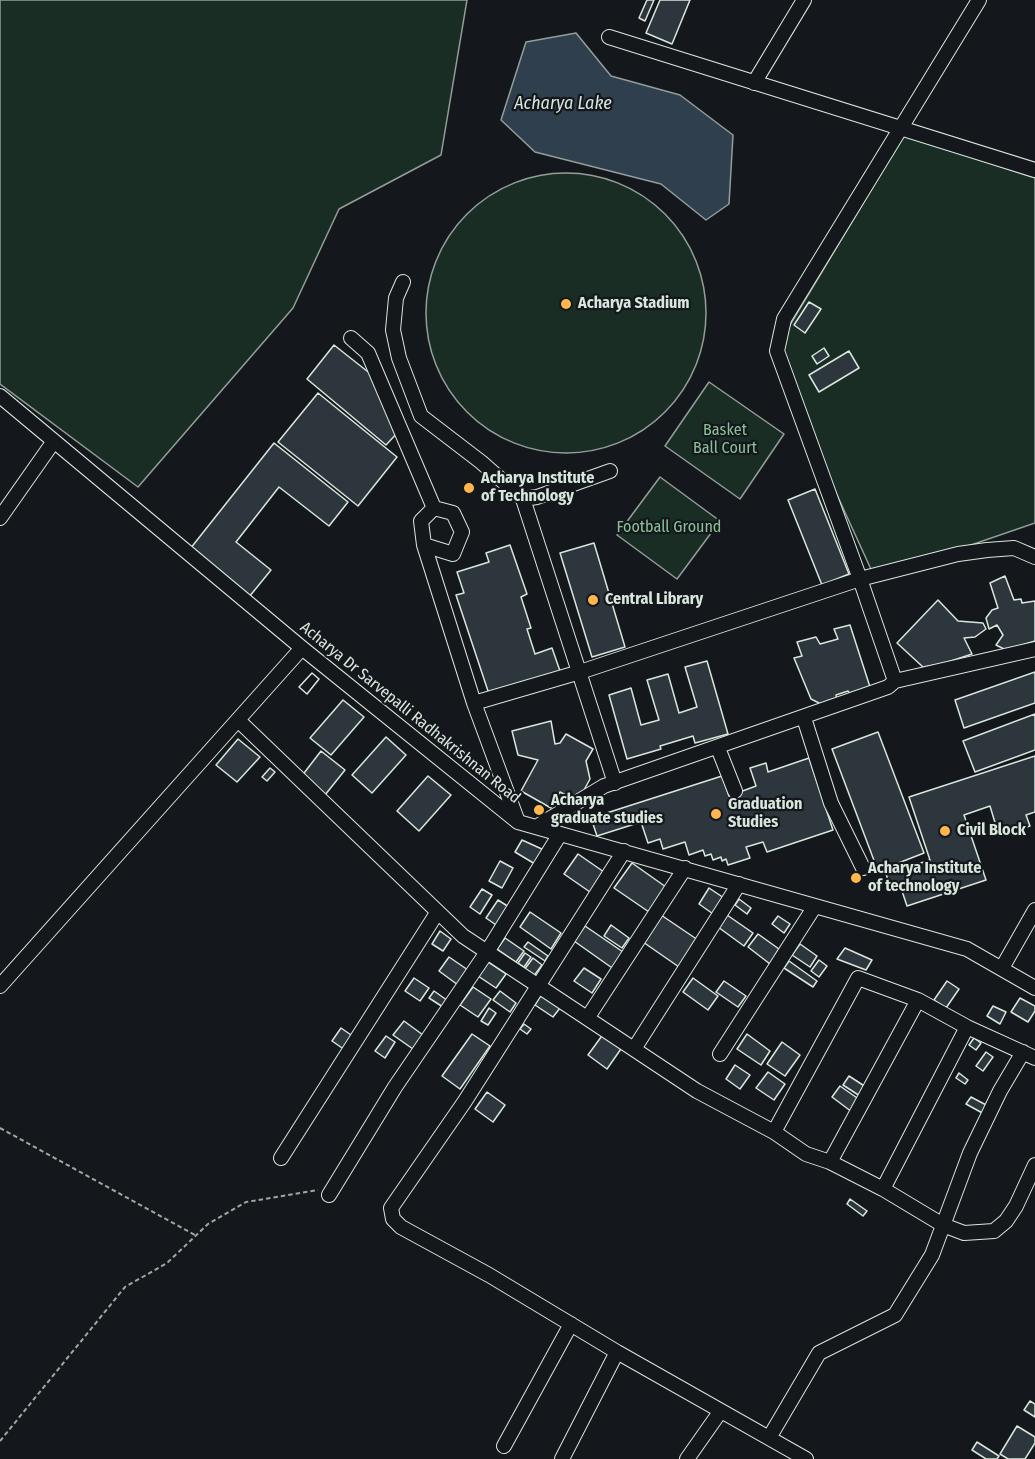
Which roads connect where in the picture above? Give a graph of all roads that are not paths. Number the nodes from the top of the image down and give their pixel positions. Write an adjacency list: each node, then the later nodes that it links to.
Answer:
1 (804, 0): 4 (street)
2 (979, 0): 5 (street)
3 (609, 38): 4 (street)
4 (754, 82): 5 (street)
5 (901, 128): 6 (street); 17 (street)
6 (1035, 170)
7 (403, 282): 12 (street)
8 (351, 338): 13 (street)
9 (0, 396): 10 (street, Acharya Dr Sarvepalli Radhakrishnan Road)
10 (54, 441): 14 (street); 18 (street, Acharya Dr Sarvepalli Radhakrishnan Road)
11 (610, 471): 12 (street)
12 (523, 500): 20 (street)
13 (434, 508): 15 (street); 15 (street)
14 (0, 518)
15 (424, 545): 22 (street)
16 (1035, 557): 17 (street)
17 (860, 579): 20 (street); 21 (street)
18 (302, 648): 24 (street); 28 (street, Acharya Dr Sarvepalli Radhakrishnan Road)
19 (1035, 649): 21 (street)
20 (580, 672): 22 (street); 26 (street)
21 (895, 681): 23 (street)
22 (474, 703): 28 (street)
23 (804, 718): 25 (street); 33 (street)
24 (239, 721): 37 (street); 41 (street)
25 (717, 748): 26 (street); 27 (street)
26 (615, 783): 29 (street)
27 (735, 791)
28 (518, 822): 29 (street, Acharya Dr Sarvepalli Radhakrishnan Road)
29 (536, 827): 30 (street, Acharya Dr Sarvepalli Radhakrishnan Road)
30 (560, 834): 31 (street, Acharya Dr Sarvepalli Radhakrishnan Road); 38 (street)
31 (624, 851): 32 (street, Acharya Dr Sarvepalli Radhakrishnan Road); 40 (street)
32 (685, 868): 34 (street, Acharya Dr Sarvepalli Radhakrishnan Road); 44 (street)
33 (863, 868)
34 (739, 884): 35 (street, Acharya Dr Sarvepalli Radhakrishnan Road); 46 (street)
35 (814, 906): 39 (street, Acharya Dr Sarvepalli Radhakrishnan Road); 47 (street)
36 (1035, 910): 39 (street)
37 (437, 913): 38 (street); 50 (street)
38 (487, 952): 40 (street); 54 (street)
39 (1002, 968): 42 (street, Acharya Dr Sarvepalli Radhakrishnan Road)
40 (538, 985): 44 (street); 56 (street)
41 (0, 986)
42 (1035, 988)
43 (918, 1000): 45 (street); 49 (street); 51 (street)
44 (588, 1017): 46 (street)
45 (967, 1027): 48 (street); 53 (street)
46 (634, 1049): 49 (street)
47 (720, 1054)
48 (1029, 1055): 55 (street)
49 (774, 1132): 51 (street)
50 (281, 1158)
51 (830, 1162): 53 (street)
52 (1035, 1165): 55 (street)
53 (883, 1189): 55 (street)
54 (329, 1195)
55 (943, 1226): 59 (street)
56 (571, 1324): 57 (street); 60 (street)
57 (617, 1352): 58 (street); 61 (street)
58 (720, 1412): 59 (street); 62 (street)
59 (769, 1438): 63 (street)
60 (504, 1446)
61 (562, 1459)
62 (687, 1459)
63 (806, 1459)

